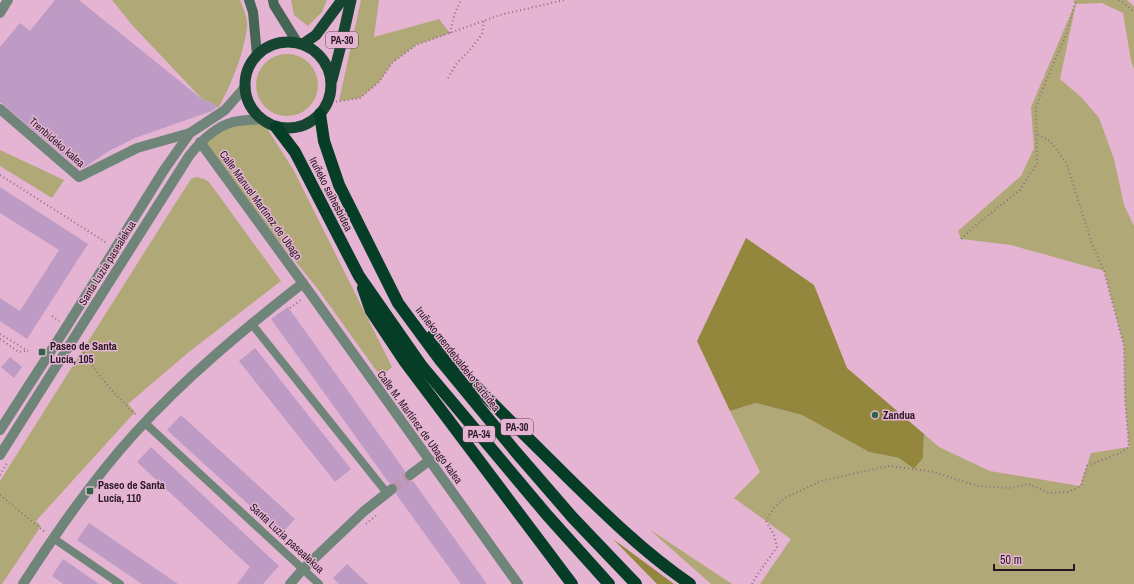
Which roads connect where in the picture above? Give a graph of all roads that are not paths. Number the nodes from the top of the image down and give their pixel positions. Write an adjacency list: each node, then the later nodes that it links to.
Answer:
1 (8, 0): 6 (street)
2 (249, 0): 8 (main road)
3 (273, 0): 7 (main road)
4 (342, 0): 7 (highway, PA-30)
5 (351, 0): 9 (highway, PA-30)
6 (0, 13)
7 (300, 43): 8 (highway, PA-30); 9 (highway, PA-30)
8 (257, 55): 10 (highway, PA-30)
9 (332, 80): 12 (highway, PA-30)
10 (245, 87): 13 (highway, PA-30); 15 (street, Santa Luzia pasealekua)
11 (0, 109): 15 (street, Trenbideko kalea)
12 (320, 114): 14 (highway, PA-30); 17 (highway, Iruñeko saihesbidea / PA-30)
13 (261, 119): 14 (highway, PA-30); 16 (street, Santa Luzia pasealekua)
14 (276, 127): 18 (highway, Iruñeko saihesbidea / PA-30)
15 (190, 133): 22 (street, Santa Luzia pasealekua)
16 (200, 142): 19 (street, Calle Manuel Martinez de Ubago); 23 (street, Santa Luzia pasealekua)
17 (370, 247): 36 (highway, Iruñeko mendebaldeko sarbidea / PA-34); 37 (highway, PA-30)
18 (359, 276): 29 (highway, PA-30); 35 (highway, PA-34)
19 (303, 283): 20 (street); 24 (street, Calle M. Martínez de Ubago kalea)
20 (251, 323): 21 (street); 26 (street)
21 (145, 423): 27 (street); 28 (street, Santa Luzia pasealekua)
22 (0, 430)
23 (0, 454)
24 (430, 460): 25 (street); 34 (street, Calle M. Martínez de Ubago kalea)
25 (410, 475)
26 (389, 491): 28 (street)
27 (53, 538): 30 (street); 31 (street)
28 (303, 570): 32 (street); 33 (street, Santa Luzia pasealekua)
29 (570, 581)
30 (23, 584)
31 (120, 584)
32 (290, 584)
33 (319, 584)
34 (518, 584)
35 (609, 584)
36 (636, 584)
37 (690, 584)

